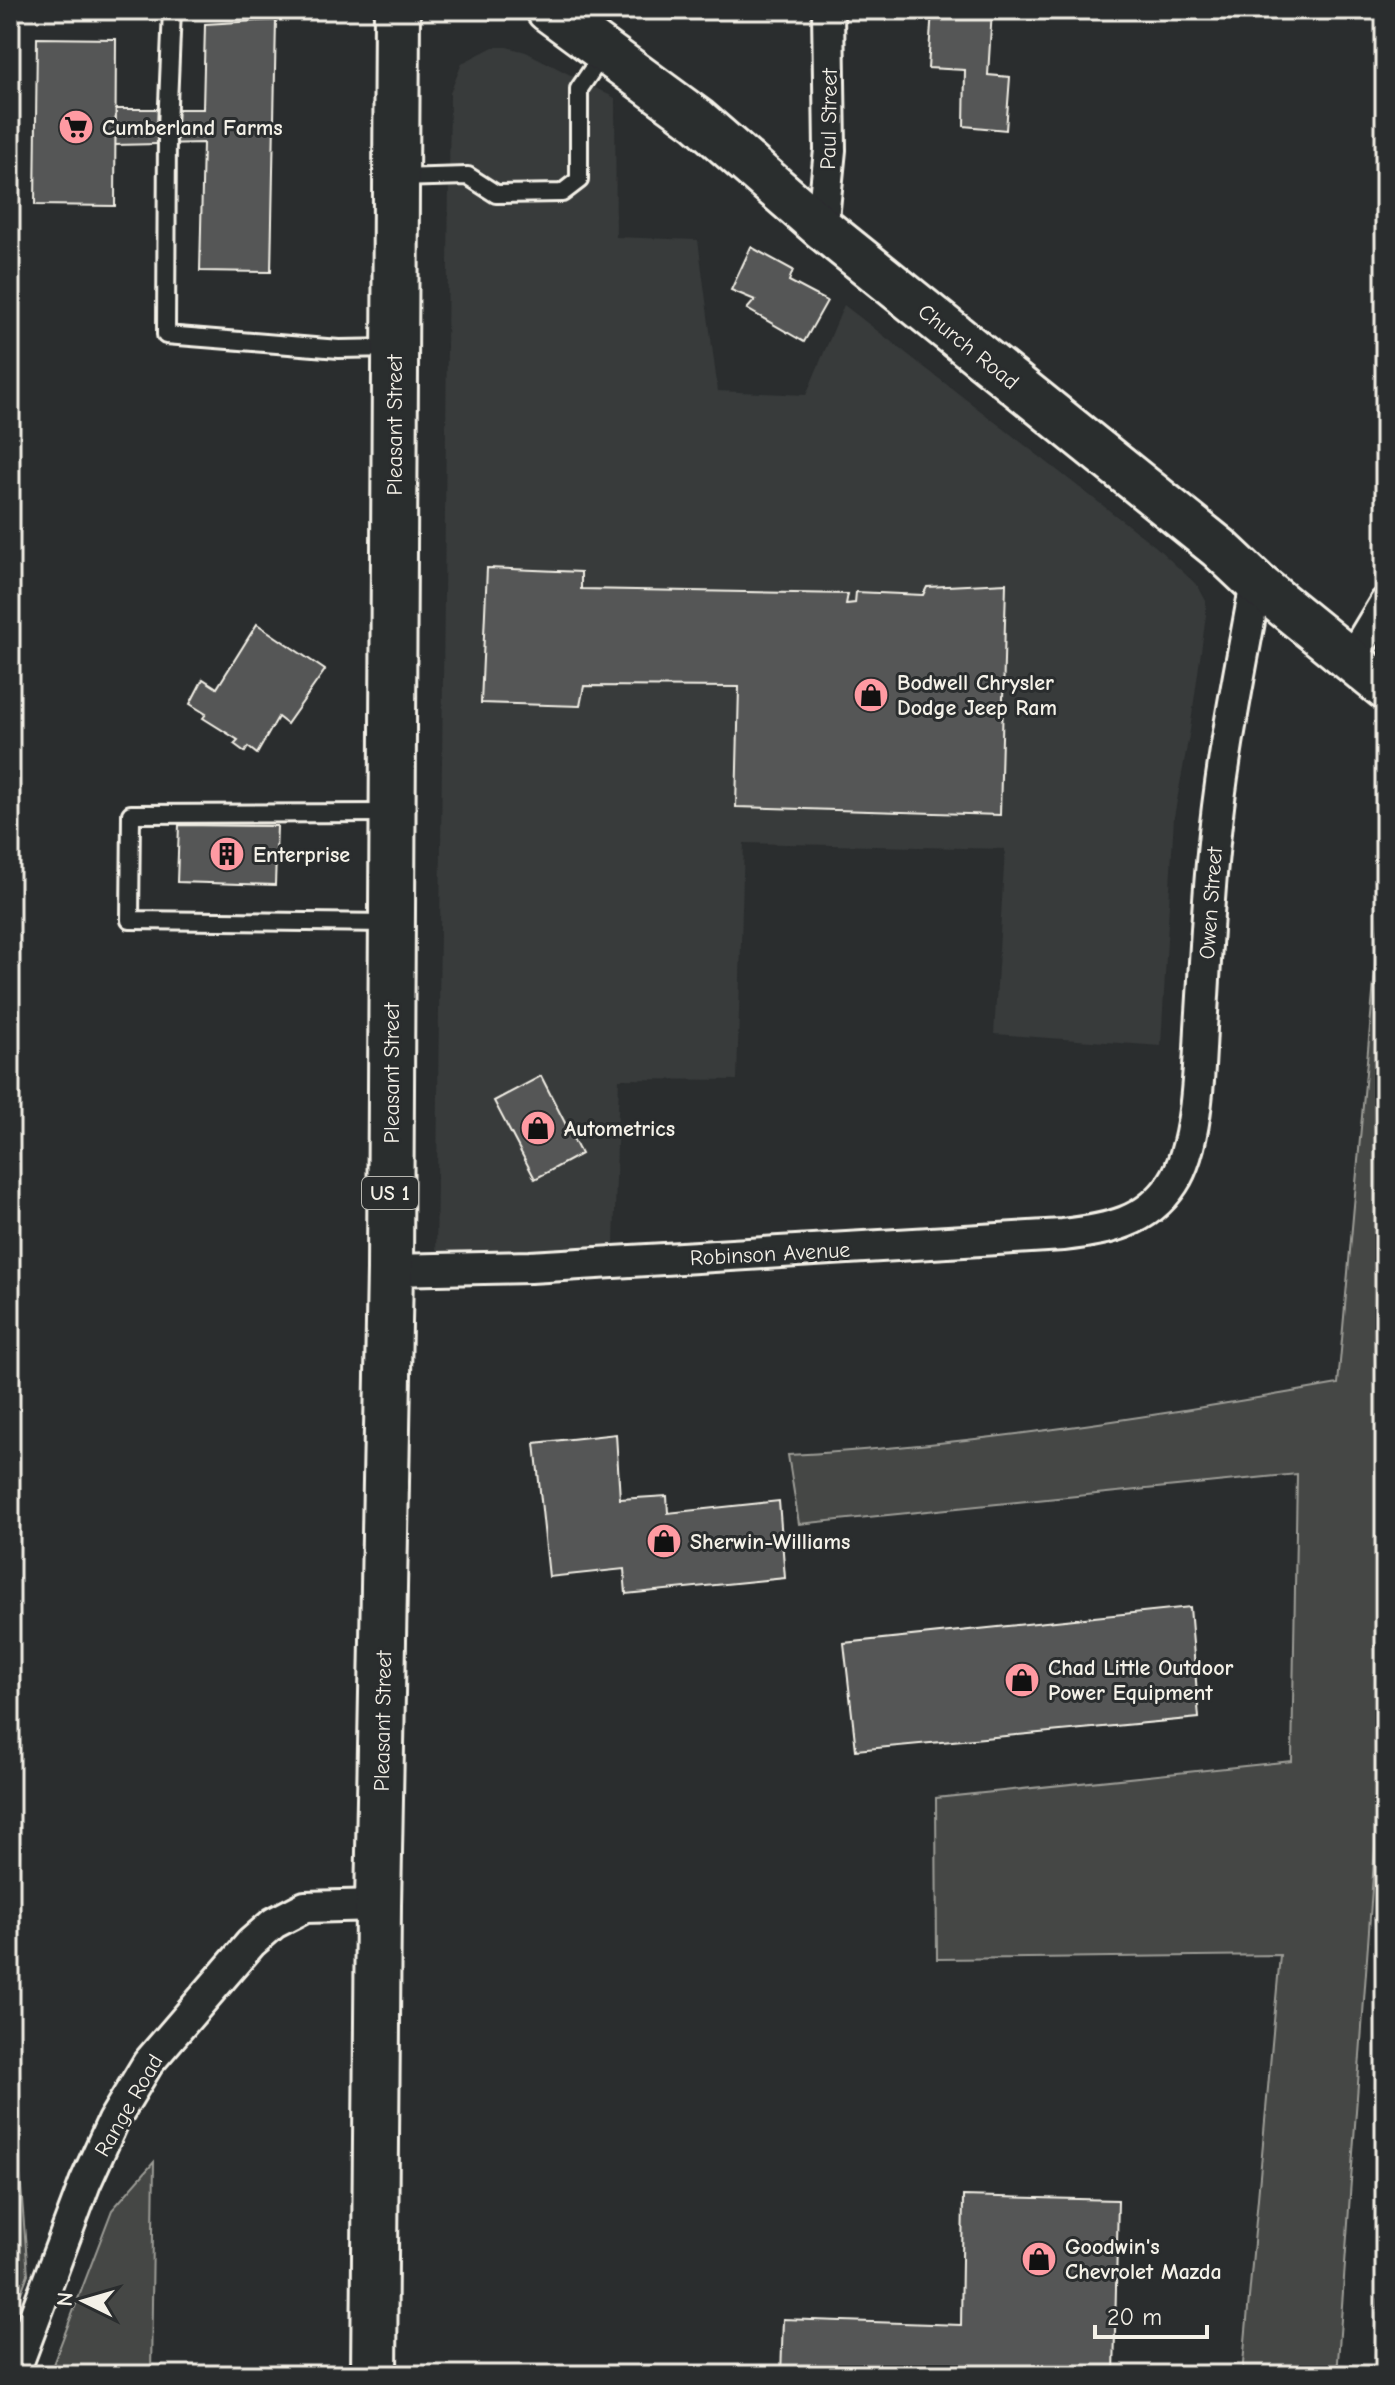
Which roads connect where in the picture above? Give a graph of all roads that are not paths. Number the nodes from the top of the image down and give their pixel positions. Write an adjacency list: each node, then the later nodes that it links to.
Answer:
1 (172, 10): 8 (lane)
2 (397, 10): 6 (highway, Pleasant Street / US 1)
3 (548, 10): 5 (street, Church Road)
4 (828, 10): 7 (street, Paul Street)
5 (605, 50): 6 (lane); 7 (street, Church Road)
6 (396, 179): 8 (highway, Pleasant Street / US 1)
7 (822, 228): 9 (street, Church Road)
8 (395, 348): 13 (highway, Pleasant Street / US 1)
9 (1256, 583): 11 (street, Church Road); 15 (street, Owen Street)
10 (1385, 603): 11 (street)
11 (1350, 661): 12 (street, Church Road)
12 (1385, 688)
13 (392, 813): 14 (highway, Pleasant Street / US 1); 14 (lane)
14 (392, 923): 16 (highway, Pleasant Street / US 1)
15 (1147, 1212): 16 (street, Robinson Avenue)
16 (390, 1270): 17 (highway, Pleasant Street / US 1)
17 (378, 1905): 18 (street, Range Road); 19 (highway, Pleasant Street / US 1)
18 (13, 2375)
19 (374, 2375)

